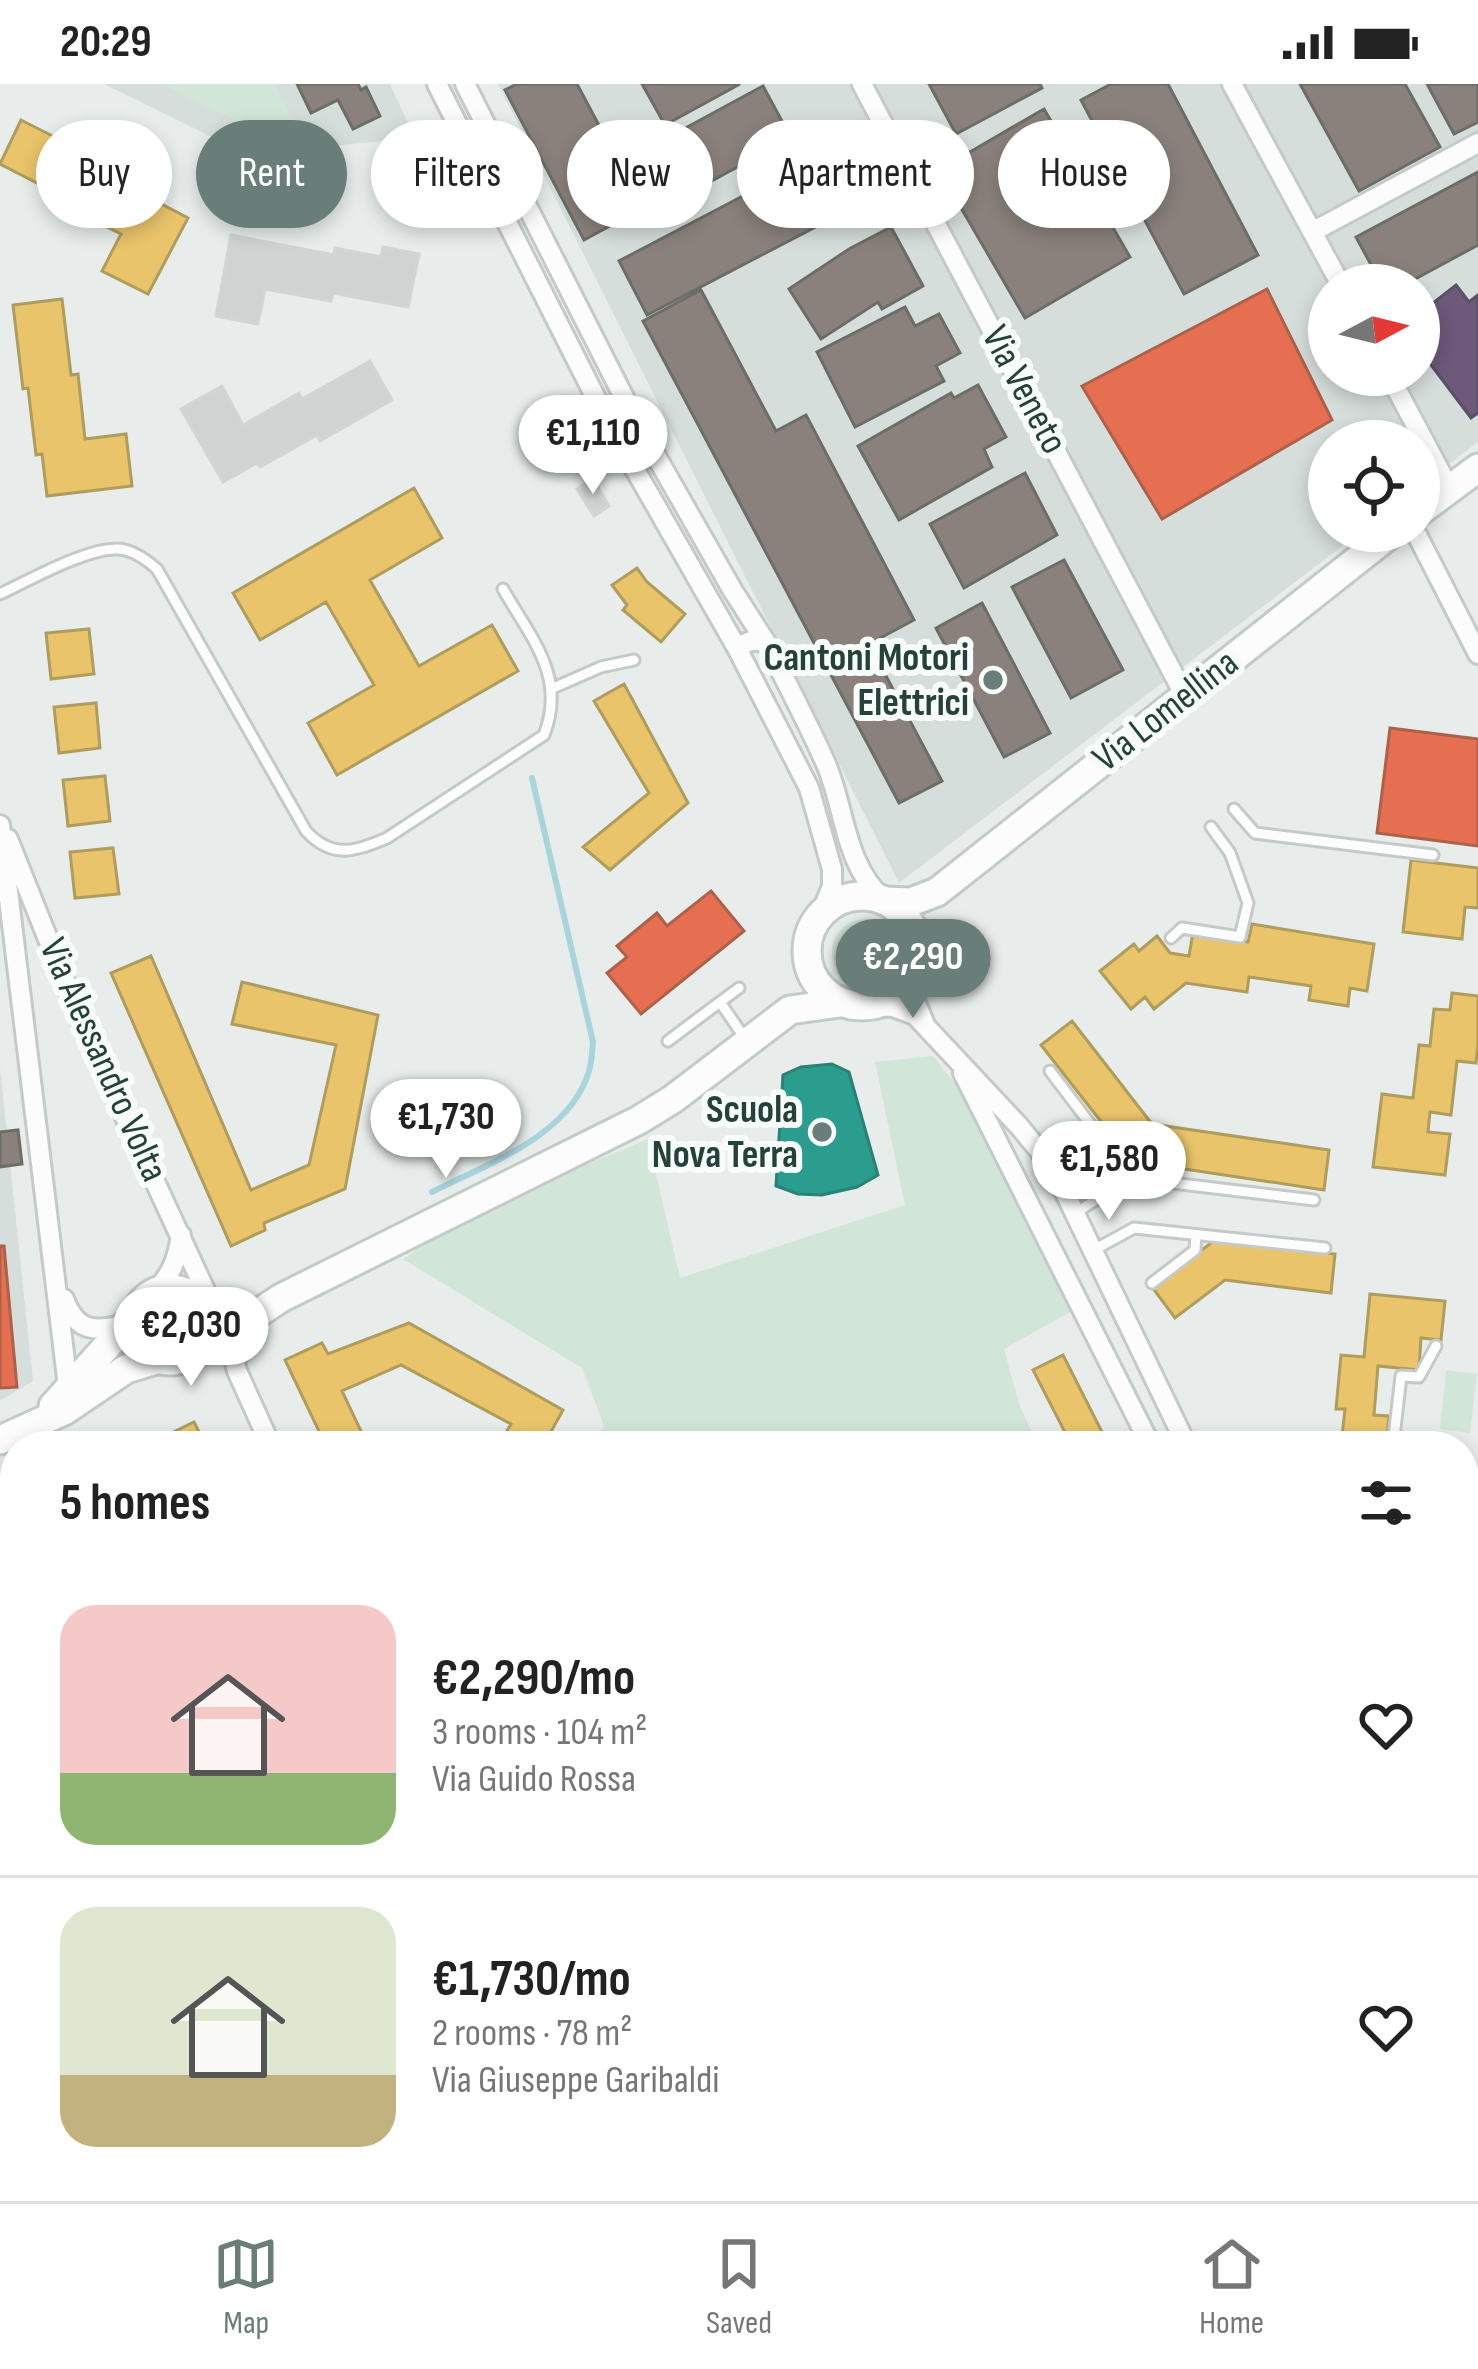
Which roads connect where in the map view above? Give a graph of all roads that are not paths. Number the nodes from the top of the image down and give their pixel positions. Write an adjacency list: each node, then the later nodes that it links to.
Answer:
1 (436, 84): 17 (street)
2 (465, 84): 16 (street)
3 (862, 84): 21 (street, Via Veneto)
4 (1232, 84): 6 (street)
5 (1478, 143): 6 (street)
6 (1312, 232): 7 (street)
7 (1329, 264)
8 (1400, 396): 10 (street)
9 (1478, 468): 10 (main road)
10 (1450, 490): 11 (main road)
11 (1440, 497)
12 (1367, 552): 21 (main road, Via Lomellina)
13 (1426, 552): 18 (street)
14 (503, 589): 20 (lane)
15 (0, 594): 20 (lane)
16 (767, 644): 17 (street); 27 (street)
17 (737, 648): 28 (street)
18 (1478, 654)
19 (634, 661): 20 (lane)
20 (553, 688)
21 (1185, 695): 26 (main road, Via Lomellina)
22 (1234, 809): 25 (lane)
23 (0, 821): 48 (street, Via Alessandro Volta); 51 (street, Via Alessandro Volta)
24 (1211, 827): 29 (lane)
25 (1433, 855)
26 (937, 892): 27 (main road, Via Lomellina); 30 (main road, Via Lomellina)
27 (885, 901): 28 (main road); 30 (main road)
28 (821, 914): 32 (main road)
29 (1171, 938)
30 (916, 945): 33 (main road)
31 (956, 959): 33 (lane)
32 (808, 961): 36 (main road); 38 (main road)
33 (912, 984): 37 (main road); 39 (street)
34 (740, 988): 35 (lane)
35 (720, 1002): 40 (lane); 41 (lane)
36 (840, 1003): 37 (main road); 38 (main road)
37 (872, 1006): 39 (street)
38 (790, 1010): 41 (main road)
39 (926, 1026): 42 (street)
40 (668, 1041)
41 (748, 1042): 54 (main road)
42 (952, 1053): 46 (street); 62 (street)
43 (1050, 1071): 44 (lane)
44 (1131, 1178): 45 (lane); 46 (lane)
45 (1314, 1200)
46 (1075, 1213): 50 (street)
47 (1196, 1234): 49 (lane); 50 (lane); 52 (lane)
48 (181, 1235): 53 (street); 54 (street, Via Alessandro Volta)
49 (1325, 1248)
50 (1092, 1251): 63 (street)
51 (57, 1280): 53 (street, Via Alessandro Volta); 58 (street, Via Alessandro Volta)
52 (1152, 1283)
53 (139, 1311): 54 (main road); 56 (main road); 58 (main road)
54 (206, 1328): 56 (main road); 57 (street, Via Alessandro Volta); 57 (street)
55 (1436, 1346): 64 (lane)
56 (159, 1359): 59 (main road)
57 (237, 1371): 61 (street, Via Alessandro Volta)
58 (66, 1392): 59 (main road)
59 (37, 1422): 60 (main road)
60 (18, 1431)
61 (264, 1431)
62 (1143, 1431)
63 (1180, 1431)
64 (1396, 1431)

